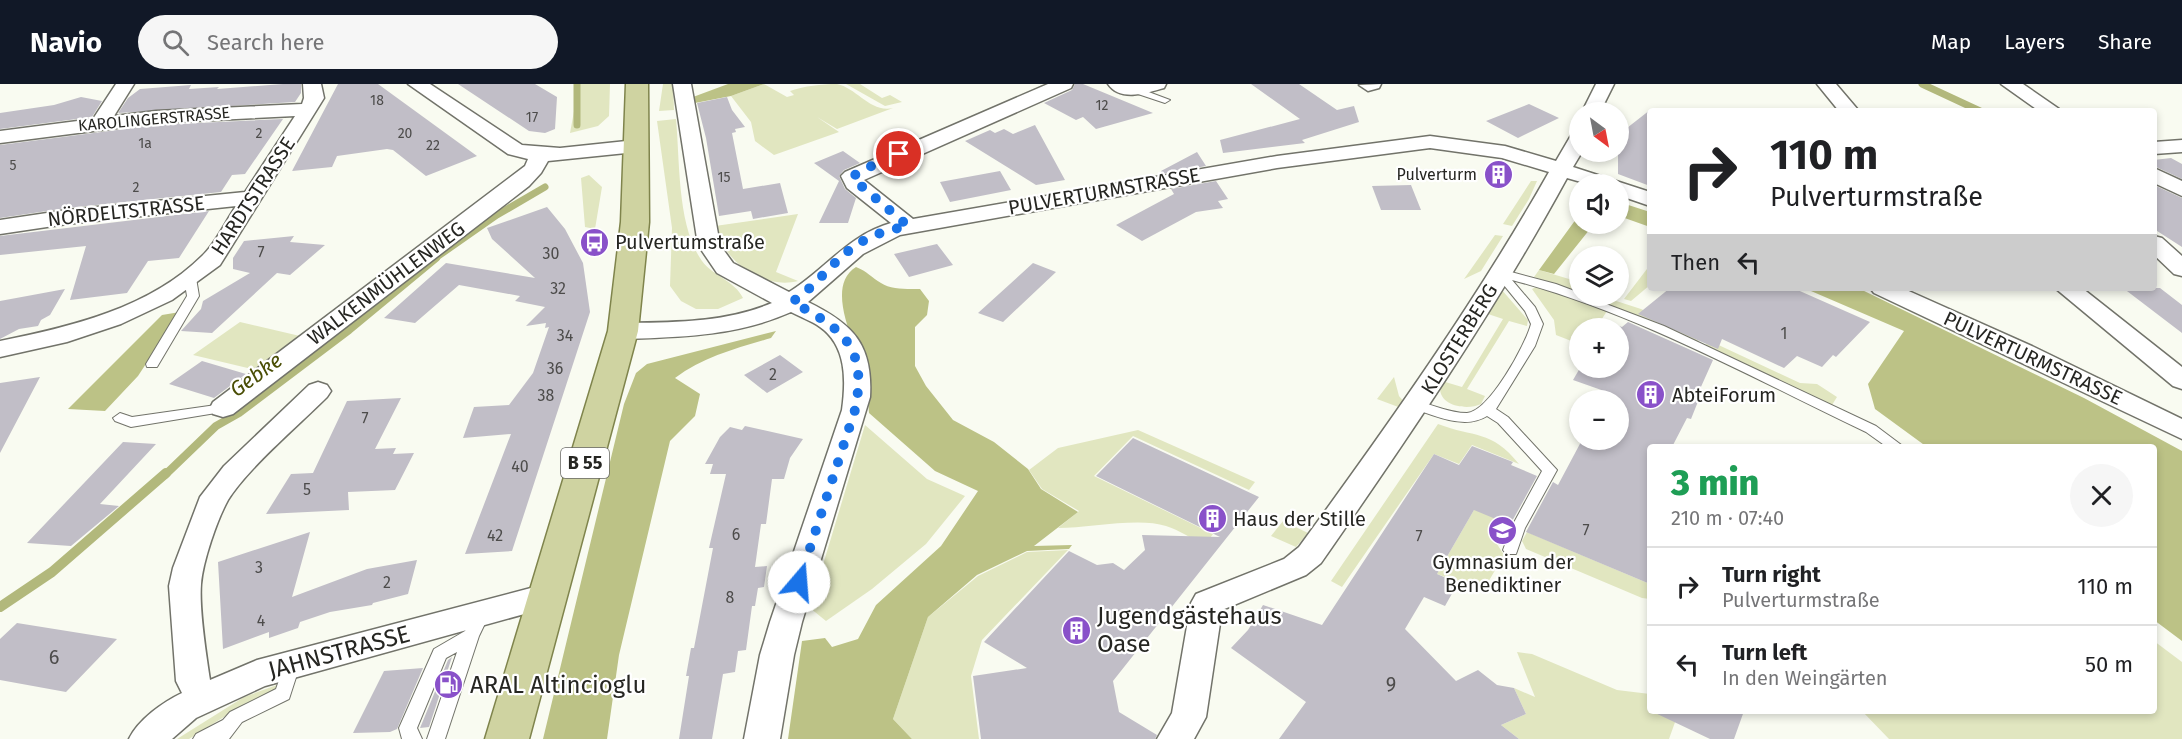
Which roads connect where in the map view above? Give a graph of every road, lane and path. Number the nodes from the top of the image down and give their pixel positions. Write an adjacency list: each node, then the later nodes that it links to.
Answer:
1 (125, 84): 16 (street)
2 (312, 84): 15 (street, HARDTSTRASSE)
3 (417, 84): 21 (street)
4 (637, 84): 18 (main road, B 55)
5 (682, 84): 39 (street)
6 (1064, 84): 30 (street)
7 (1605, 84): 12 (street)
8 (1826, 84): 13 (street)
9 (2010, 84): 14 (street)
10 (1126, 87): 11 (street)
11 (1161, 92)
12 (1596, 102)
13 (1846, 108)
14 (2047, 108)
15 (309, 109): 16 (street, KAROLINGERSTRASSE); 28 (street, HARDTSTRASSE)
16 (101, 122): 17 (street, KAROLINGERSTRASSE)
17 (0, 137)
18 (636, 146): 21 (street); 40 (main road, B 55)
19 (2182, 146): 20 (street)
20 (2157, 148)
21 (540, 154): 46 (street, WALKENMÜHLENWEG)
22 (1569, 158): 23 (street, KLOSTERBERG)
23 (1563, 170): 24 (street, PULVERTURMSTRASSE); 30 (street, PULVERTURMSTRASSE); 35 (street, KLOSTERBERG)
24 (1576, 174)
25 (2157, 176): 26 (street)
26 (2182, 190)
27 (1629, 192): 29 (street)
28 (252, 198): 31 (street, NÖRDELTSTRASSE); 36 (street, HARDTSTRASSE)
29 (1647, 198)
30 (908, 226): 39 (street, PULVERTURMSTRASSE)
31 (0, 227)
32 (2157, 246): 34 (street)
33 (2157, 264): 34 (street)
34 (2182, 270)
35 (1500, 273): 45 (street, KLOSTERBERG); 47 (lane, KLOSTERBERG); 50 (lane)
36 (190, 278): 41 (street, HARDTSTRASSE); 42 (lane)
37 (1889, 291): 49 (street, PULVERTURMSTRASSE)
38 (2071, 291): 43 (street)
39 (792, 302): 40 (street, PULVERTURMSTRASSE); 62 (street)
40 (623, 331): 52 (main road, B 55)
41 (0, 350)
42 (152, 364)
43 (2182, 380)
44 (318, 391): 55 (street)
45 (1417, 405): 47 (lane, KLOSTERBERG); 63 (street, KLOSTERBERG)
46 (223, 408): 48 (lane, WALKENMÜHLENWEG)
47 (1489, 411): 51 (lane)
48 (120, 418)
49 (2182, 430)
50 (1892, 444)
51 (1511, 550)
52 (546, 596): 53 (street, JAHNSTRASSE); 61 (main road, B 55)
53 (476, 625): 54 (street, JAHNSTRASSE); 59 (lane); 60 (lane)
54 (292, 665): 55 (street, JAHNSTRASSE); 56 (lane)
55 (202, 698): 57 (street, JAHNSTRASSE)
56 (223, 732): 58 (lane)
57 (147, 739)
58 (202, 739)
59 (413, 739)
60 (436, 739)
61 (507, 739)
62 (762, 739)
63 (1175, 739)

